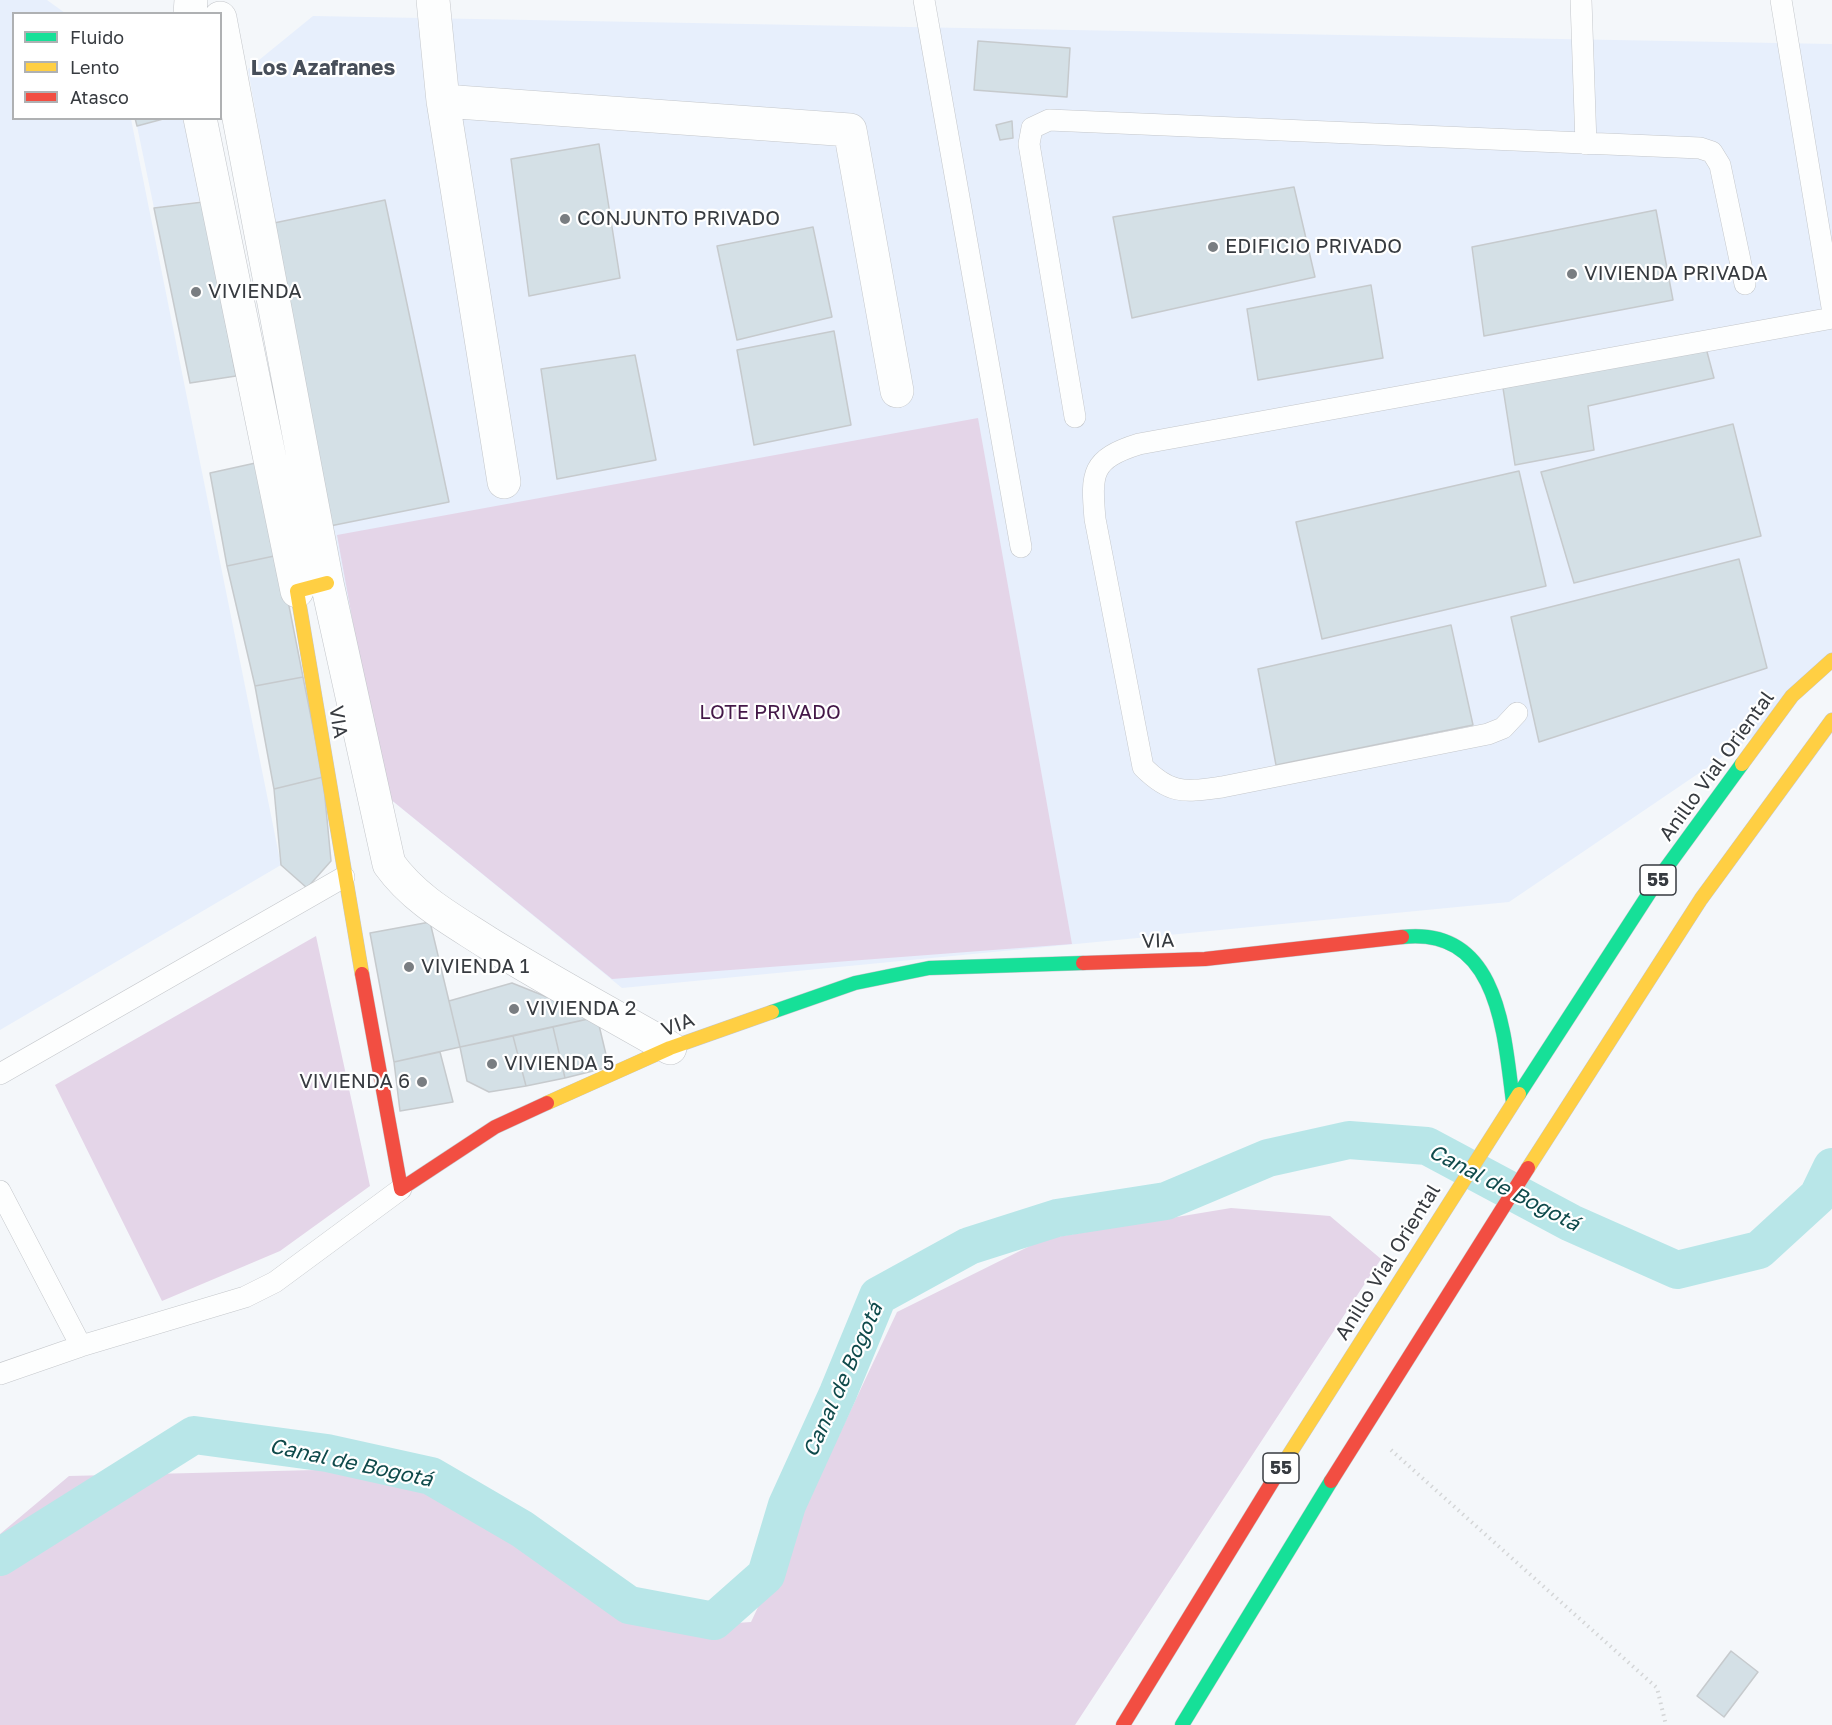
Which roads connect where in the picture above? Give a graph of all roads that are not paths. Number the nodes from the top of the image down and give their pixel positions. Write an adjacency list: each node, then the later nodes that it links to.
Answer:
1 (433, 0): 6 (street)
2 (924, 0): 15 (lane)
3 (1581, 0): 8 (lane)
4 (1781, 0): 10 (lane)
5 (222, 30): 16 (street)
6 (443, 101): 12 (street); 14 (street)
7 (200, 120): 16 (street)
8 (1586, 144): 9 (lane); 13 (lane)
9 (1745, 284)
10 (1832, 307)
11 (1832, 318): 18 (lane)
12 (897, 391)
13 (1075, 417)
14 (504, 482)
15 (1021, 547)
16 (312, 587): 20 (main road, VIA); 21 (street)
17 (1832, 660): 23 (main road, Anillo Vial Oriental / 55)
18 (1517, 713)
19 (1832, 720): 29 (main road, 55)
20 (344, 877): 22 (lane); 24 (main road, VIA)
21 (670, 1048): 23 (main road, VIA); 24 (main road, VIA)
22 (0, 1074)
23 (1513, 1102): 28 (main road, Anillo Vial Oriental / 55)
24 (401, 1189): 26 (lane)
25 (0, 1191): 26 (lane)
26 (81, 1346): 27 (lane)
27 (0, 1374)
28 (1122, 1725)
29 (1182, 1725)

